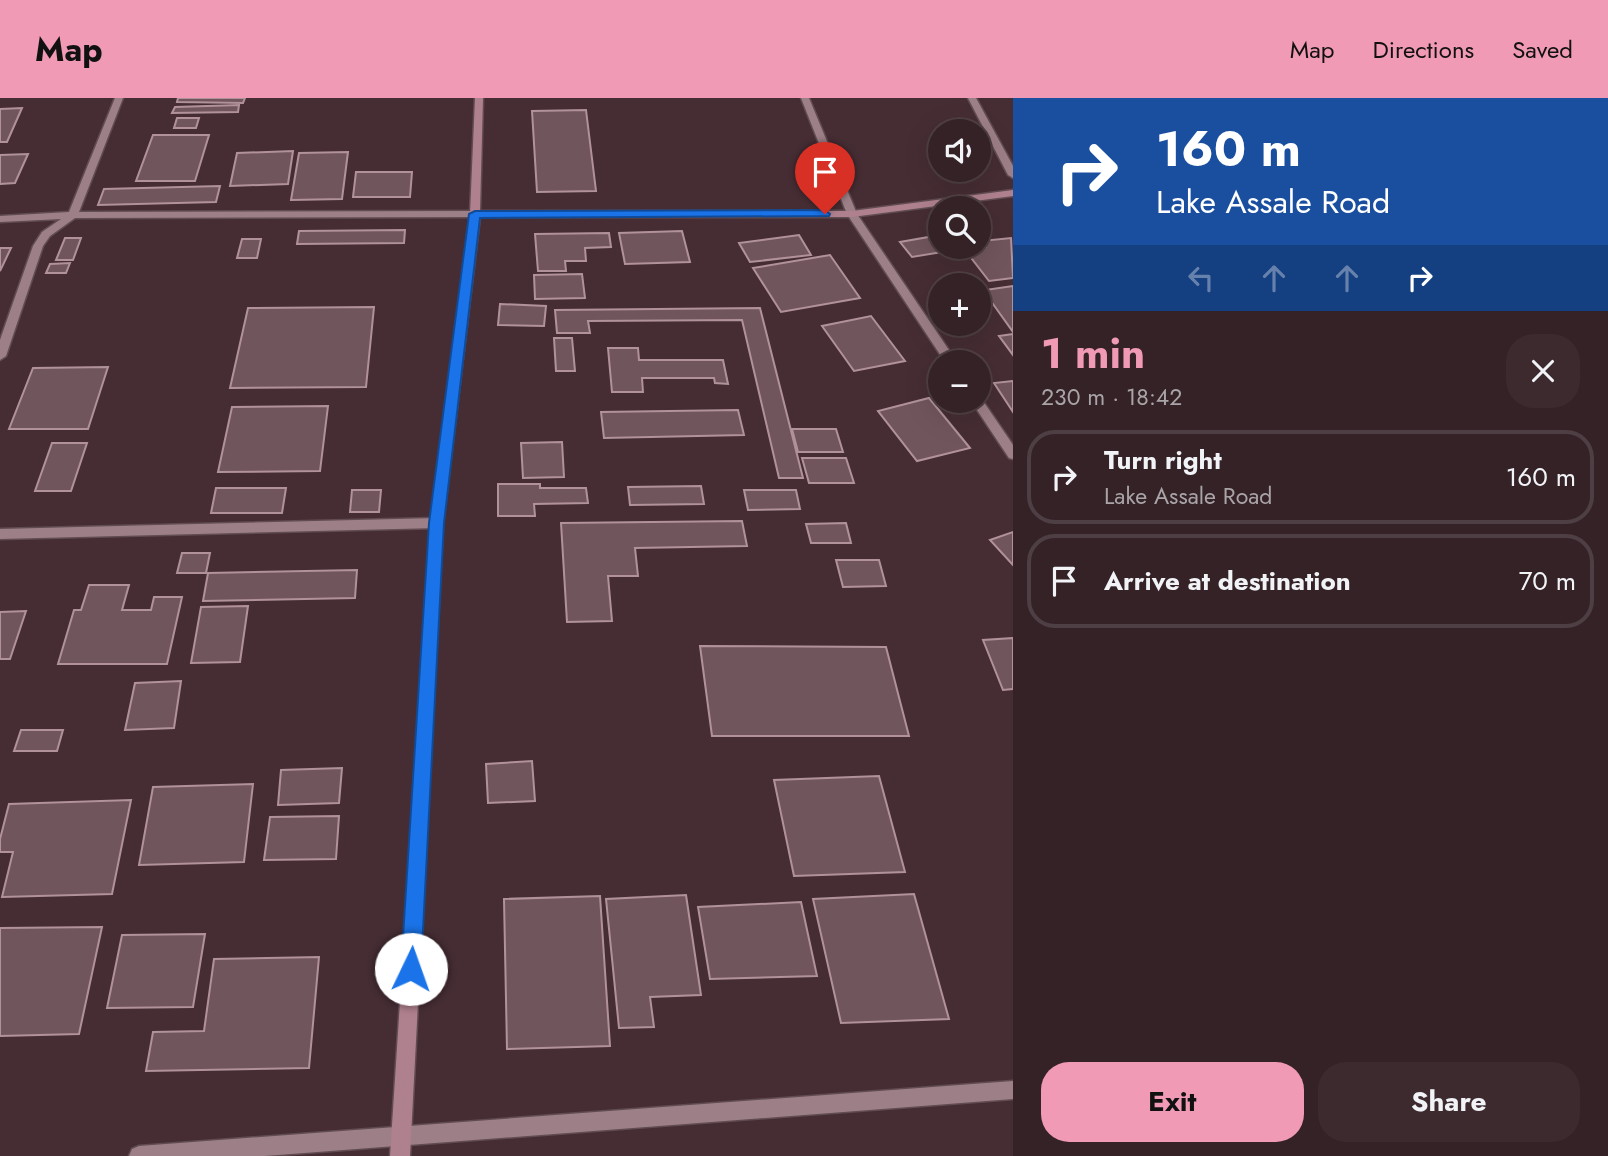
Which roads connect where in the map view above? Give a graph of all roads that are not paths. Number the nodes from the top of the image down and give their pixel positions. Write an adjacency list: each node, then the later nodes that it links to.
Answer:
1 (119, 98): 9 (street)
2 (479, 98): 7 (main road)
3 (804, 98): 8 (street)
4 (972, 98): 5 (street)
5 (1013, 176)
6 (1013, 193): 8 (main road)
7 (475, 214): 8 (main road); 9 (street); 15 (main road)
8 (852, 214): 11 (street)
9 (73, 215): 10 (street); 12 (street)
10 (0, 219)
11 (943, 350)
12 (0, 356)
13 (985, 413): 14 (street)
14 (1013, 455)
15 (437, 523): 16 (street); 18 (main road)
16 (0, 534)
17 (1013, 1090): 18 (street)
18 (401, 1136): 19 (street); 20 (main road)
19 (139, 1156)
20 (400, 1156)

